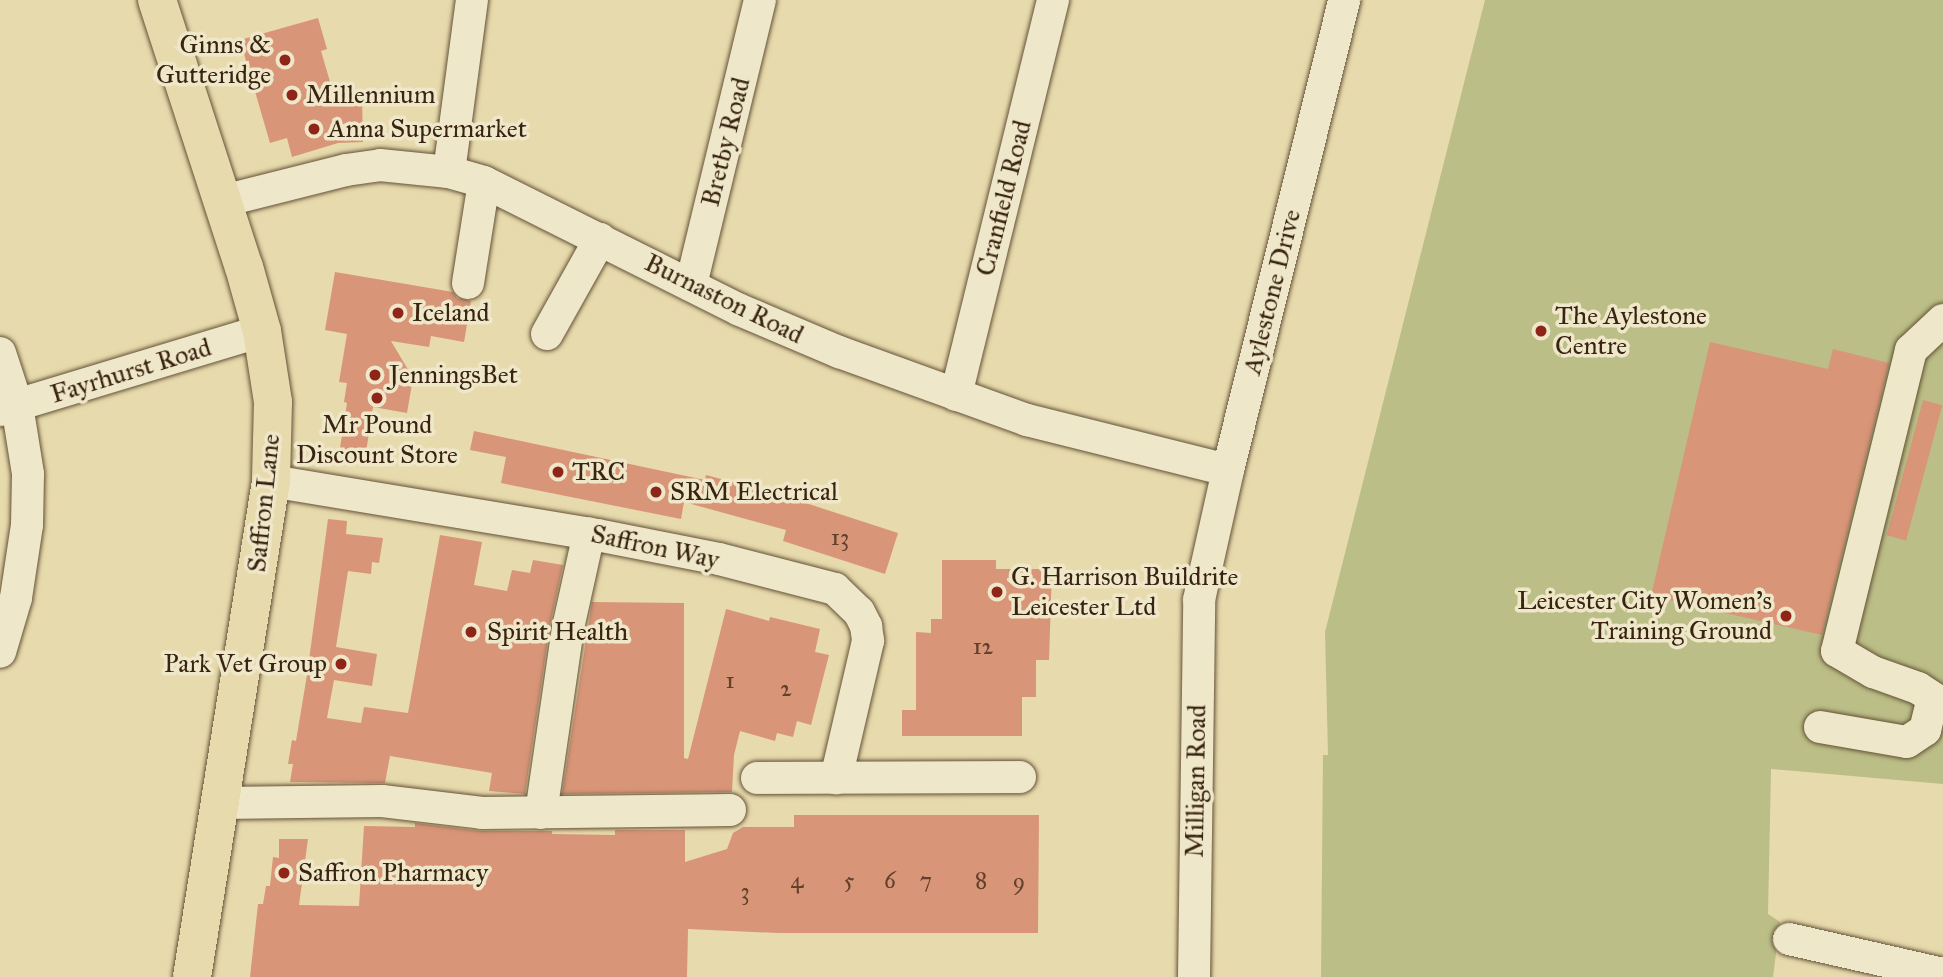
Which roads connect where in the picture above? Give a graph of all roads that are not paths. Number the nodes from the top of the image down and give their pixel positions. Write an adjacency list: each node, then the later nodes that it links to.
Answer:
1 (157, 0): 8 (main road, Saffron Lane)
2 (472, 0): 6 (street)
3 (760, 0): 11 (street, Bretby Road)
4 (1053, 0): 16 (street, Cranfield Road)
5 (1344, 0): 18 (street, Aylestone Drive)
6 (449, 172): 7 (street, Burnaston Road); 8 (street, Burnaston Road)
7 (484, 182): 9 (street, Burnaston Road); 10 (street)
8 (223, 201): 13 (main road, Saffron Lane)
9 (600, 239): 11 (street, Burnaston Road); 14 (street)
10 (468, 283)
11 (691, 285): 16 (street, Burnaston Road)
12 (1943, 320): 23 (street)
13 (262, 331): 17 (street, Fayrhurst Road); 19 (main road, Saffron Lane)
14 (547, 334)
15 (0, 354): 17 (street)
16 (956, 395): 18 (street, Burnaston Road)
17 (9, 408): 22 (street)
18 (1228, 470): 21 (street, Aylestone Drive)
19 (271, 481): 20 (street, Saffron Way); 28 (main road, Saffron Lane)
20 (589, 533): 27 (street, Saffron Way); 30 (street)
21 (1202, 585): 34 (street, Milligan Road)
22 (0, 652)
23 (1938, 701): 24 (street)
24 (1820, 727)
25 (1020, 777): 27 (street)
26 (757, 778): 27 (street)
27 (836, 778)
28 (220, 803): 30 (street); 33 (main road, Saffron Lane)
29 (730, 810): 30 (street)
30 (541, 813)
31 (1788, 939): 32 (street)
32 (1943, 974)
33 (192, 977)
34 (1194, 977)

